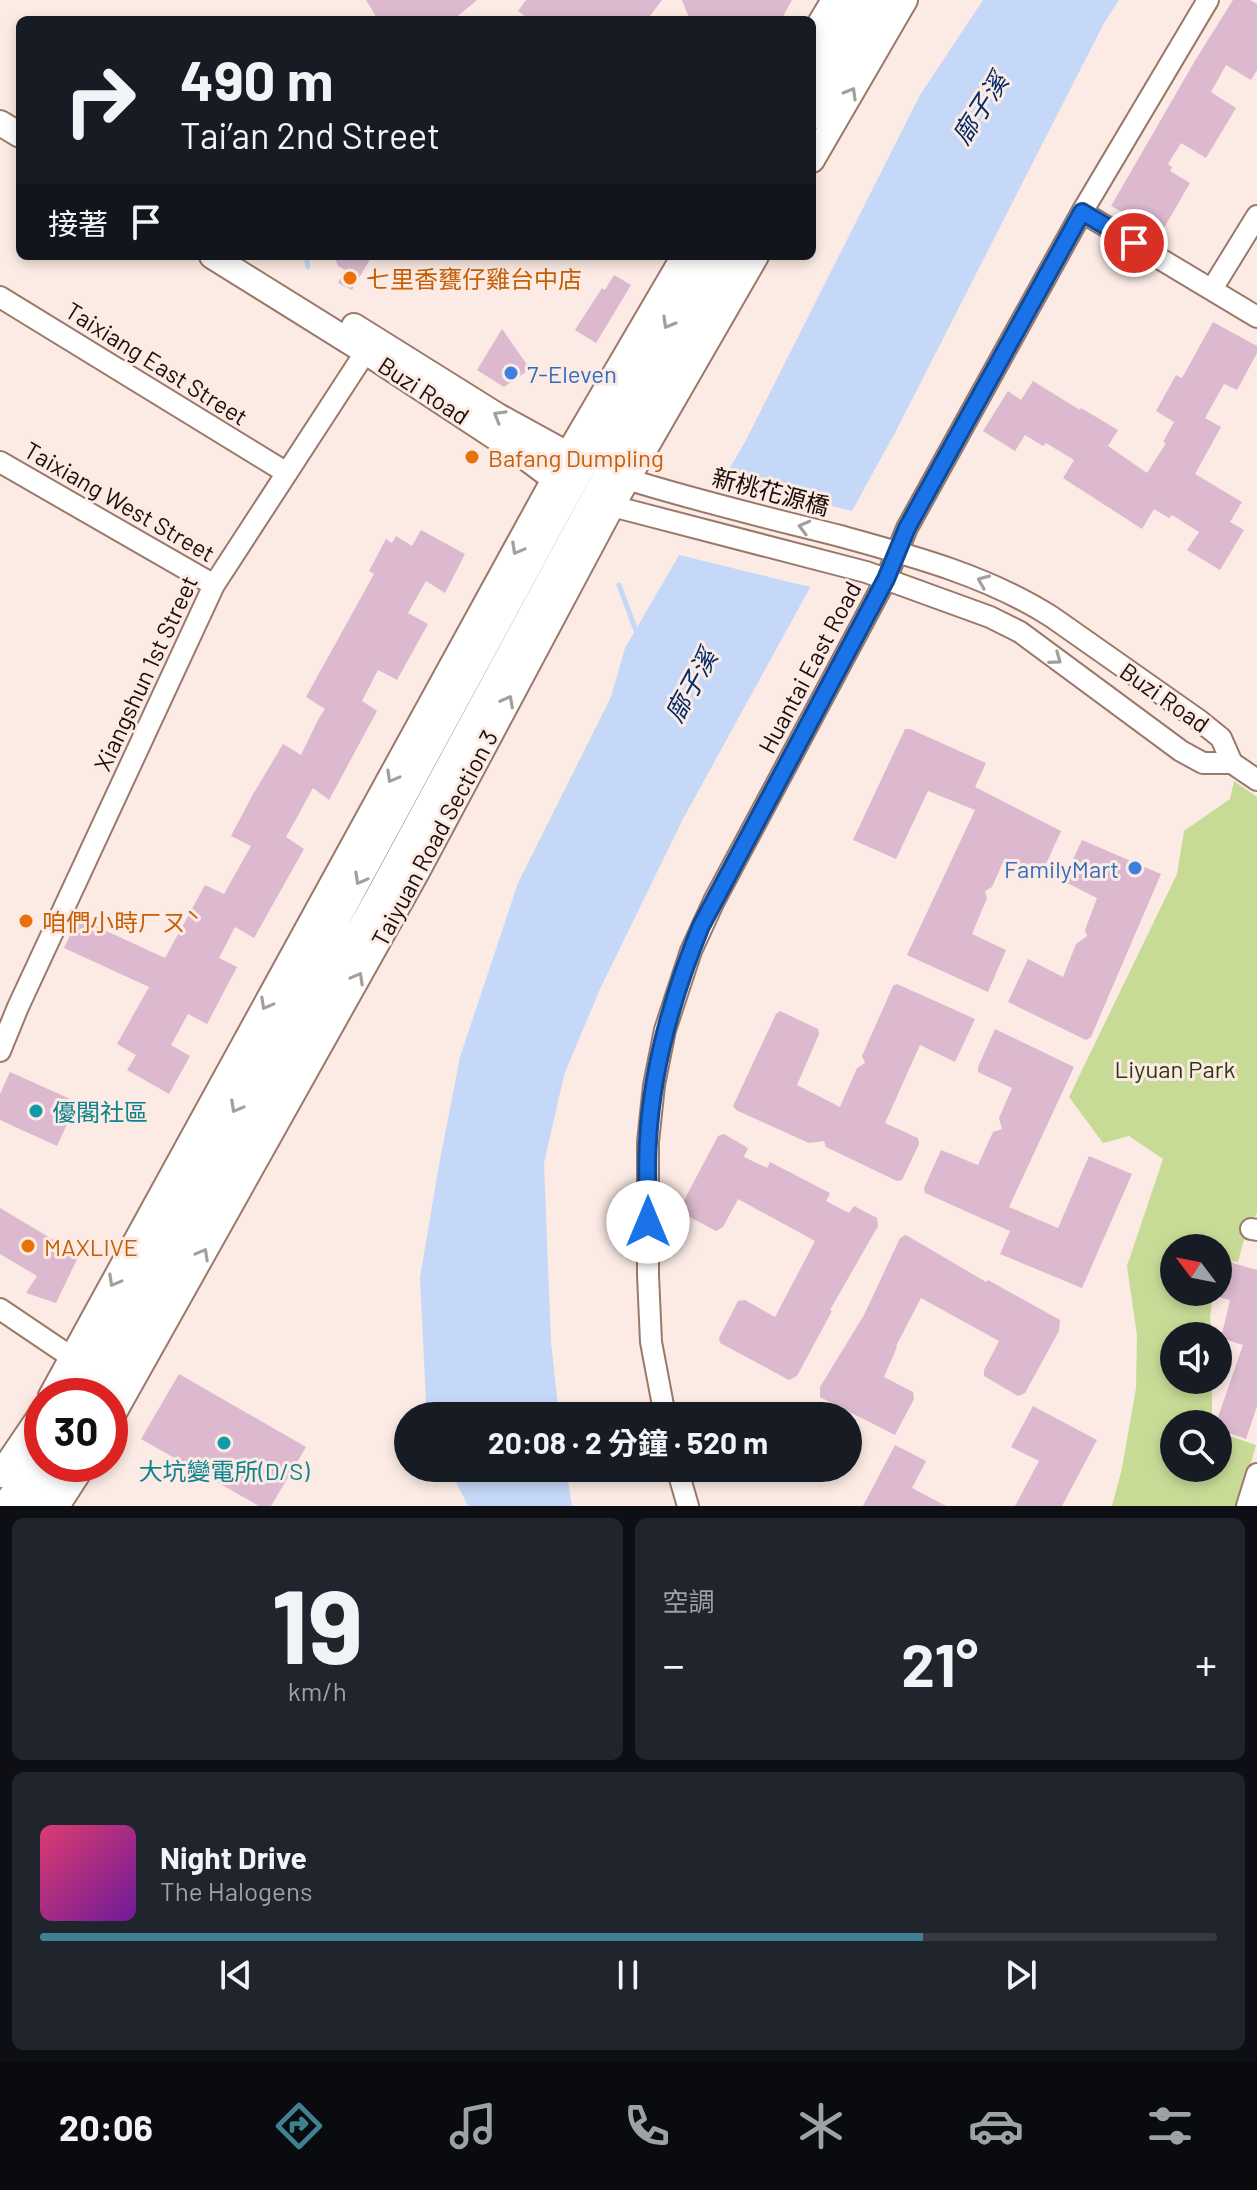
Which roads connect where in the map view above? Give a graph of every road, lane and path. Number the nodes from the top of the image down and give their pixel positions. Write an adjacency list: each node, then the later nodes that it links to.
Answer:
1 (834, 0): 6 (main road)
2 (856, 0): 7 (main road)
3 (879, 0): 8 (main road)
4 (905, 0): 9 (main road, one-way to 4)
5 (1208, 0): 10 (street, Huantai East Road)
6 (816, 30)
7 (816, 69)
8 (816, 110)
9 (816, 153)
10 (1082, 212): 18 (street); 26 (street, Huantai East Road)
11 (1257, 216): 18 (street)
12 (219, 260): 21 (main road, Buzi Road)
13 (249, 260): 21 (main road, Buzi Road)
14 (683, 260): 23 (main road, Taiyuan Road Section 3)
15 (705, 260): 23 (main road, Taiyuan Road Section 3, one-way to 23)
16 (730, 260): 23 (main road, Taiyuan Road Section 3)
17 (753, 260): 23 (main road, Taiyuan Road Section 3)
18 (1212, 289): 20 (street)
19 (0, 297): 24 (street, Taixiang East Street)
20 (1257, 317)
21 (370, 345): 23 (main road, Buzi Road, one-way to 21); 24 (street, Xiangshun 1st Street); 25 (main road, Buzi Road)
22 (0, 462): 28 (street, Taixiang West Street)
23 (607, 471): 25 (main road, Taiyuan Road Section 3); 25 (main road, Taiyuan Road Section 3); 26 (street, 新桃花源橋, one-way to 23)
24 (287, 473): 28 (street, Xiangshun 1st Street)
25 (583, 494): 27 (street, Buzi Road); 33 (main road, Taiyuan Road Section 3, one-way to 33); 33 (main road, Taiyuan Road Section 3)
26 (888, 549): 27 (street, Huantai East Road); 29 (street, Buzi Road, one-way to 26)
27 (876, 575): 29 (street, Buzi Road, one-way to 29); 34 (street, Huantai East Road)
28 (214, 585): 31 (street, Xiangshun 1st Street)
29 (1232, 763): 30 (street)
30 (1257, 780)
31 (0, 1051)
32 (0, 1309): 33 (street)
33 (98, 1378)
34 (662, 1402)
35 (24, 1440): 37 (main road)
36 (1257, 1474): 46 (street)
37 (0, 1475)
38 (24, 1477): 42 (main road)
39 (47, 1482): 43 (main road)
40 (72, 1482): 44 (main road)
41 (681, 1482): 45 (street)
42 (4, 1506)
43 (30, 1506)
44 (57, 1506)
45 (688, 1506)
46 (1247, 1506)

